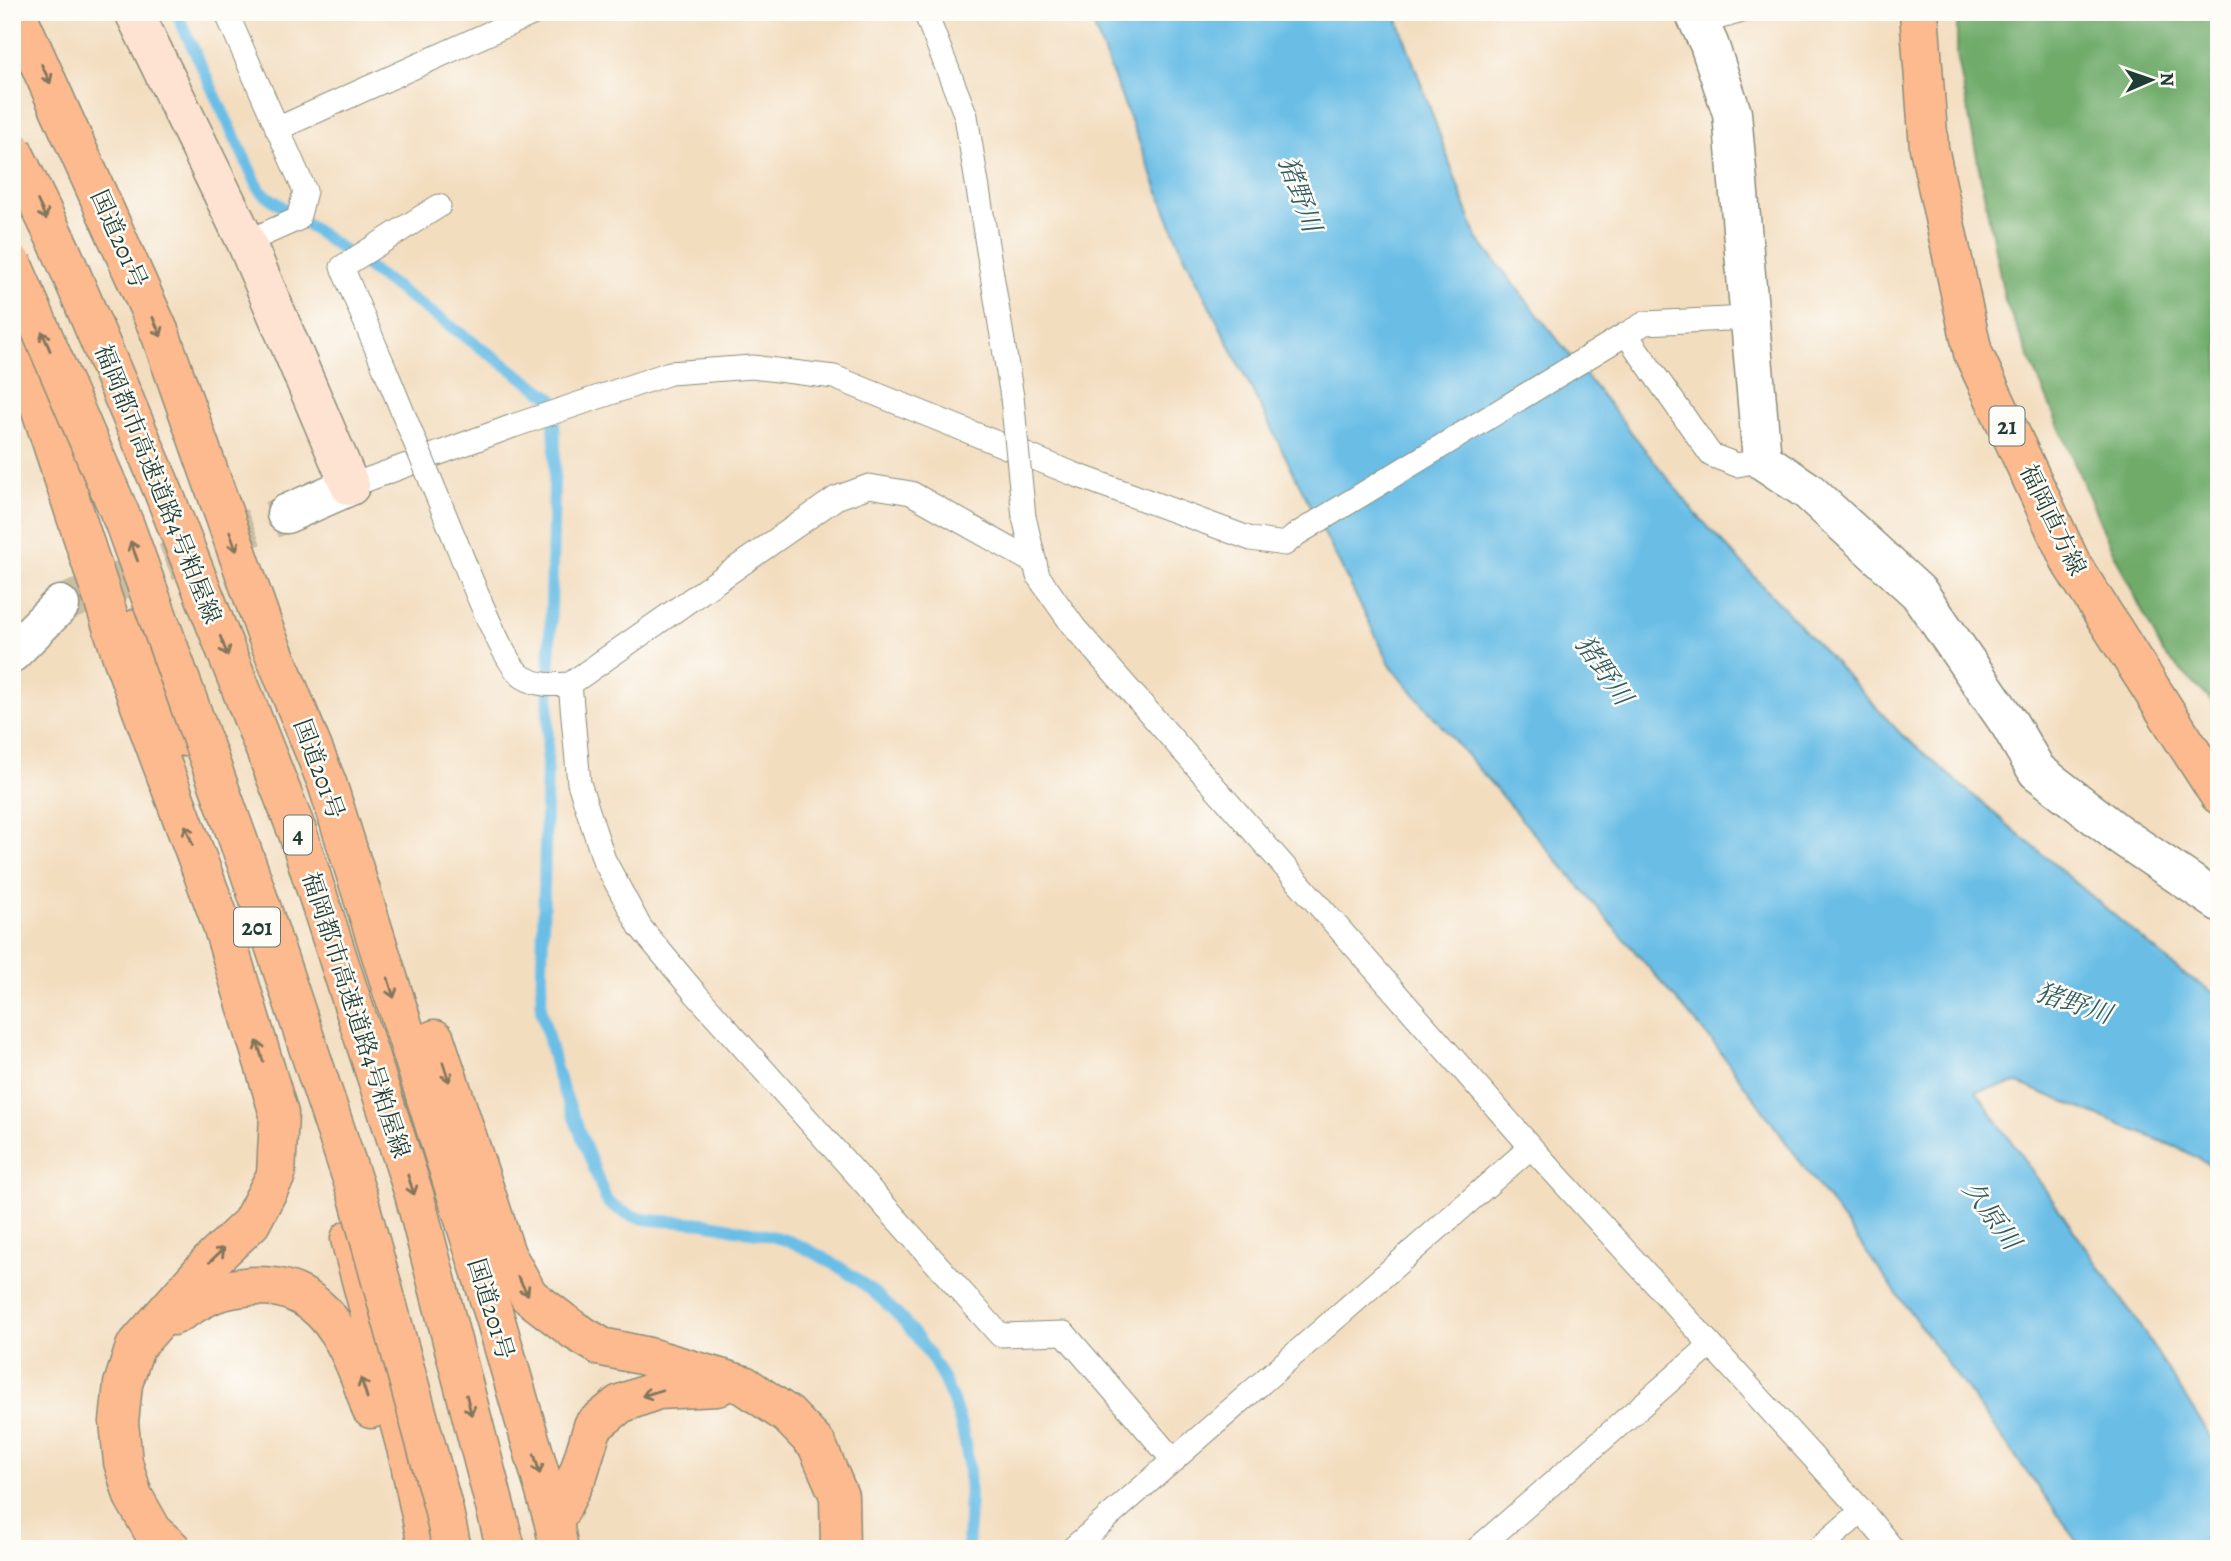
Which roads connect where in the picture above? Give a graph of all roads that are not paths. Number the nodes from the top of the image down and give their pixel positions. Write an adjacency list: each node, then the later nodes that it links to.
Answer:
1 (16, 12): 24 (main road, 国道201号, one-way to 24)
2 (134, 12): 12 (street)
3 (226, 12): 9 (lane)
4 (536, 12): 9 (lane)
5 (925, 12): 20 (lane, bridge)
6 (1739, 12): 8 (lane)
7 (1919, 12): 25 (main road, 福岡直方線 / 21)
8 (1697, 18): 14 (street)
9 (277, 128): 12 (lane)
10 (12, 149): 39 (main road, 福岡都市高速道路4号粕屋線 / 4, one-way to 39, bridge)
11 (439, 206): 23 (lane, bridge)
12 (246, 242): 18 (street)
13 (12, 262): 38 (main road, 福岡都市高速道路4号粕屋線, one-way to 13, bridge)
14 (1748, 318): 15 (lane); 17 (street)
15 (1626, 334): 17 (lane); 18 (lane)
16 (17, 341): 28 (main road, one-way to 16); 37 (main road, 201)
17 (1762, 460): 26 (street)
18 (350, 486): 19 (street)
19 (286, 514)
20 (1035, 563): 23 (lane); 27 (lane)
21 (60, 605): 22 (street)
22 (12, 653)
23 (570, 684): 31 (lane)
24 (327, 783): 30 (main road, one-way to 30); 33 (main road, 国道201号, one-way to 33)
25 (2219, 795)
26 (2219, 902)
27 (1531, 1147): 29 (lane); 31 (lane)
28 (156, 1325): 35 (main road); 36 (main road, one-way to 28)
29 (1711, 1345): 32 (lane); 41 (lane)
30 (744, 1385): 33 (main road, one-way to 33); 40 (main road)
31 (1174, 1461): 34 (lane)
32 (1862, 1511): 42 (lane); 43 (lane)
33 (556, 1536)
34 (1081, 1547)
35 (172, 1549)
36 (405, 1549)
37 (428, 1549)
38 (452, 1549)
39 (506, 1549)
40 (840, 1549)
41 (1477, 1549)
42 (1818, 1549)
43 (1893, 1549)

